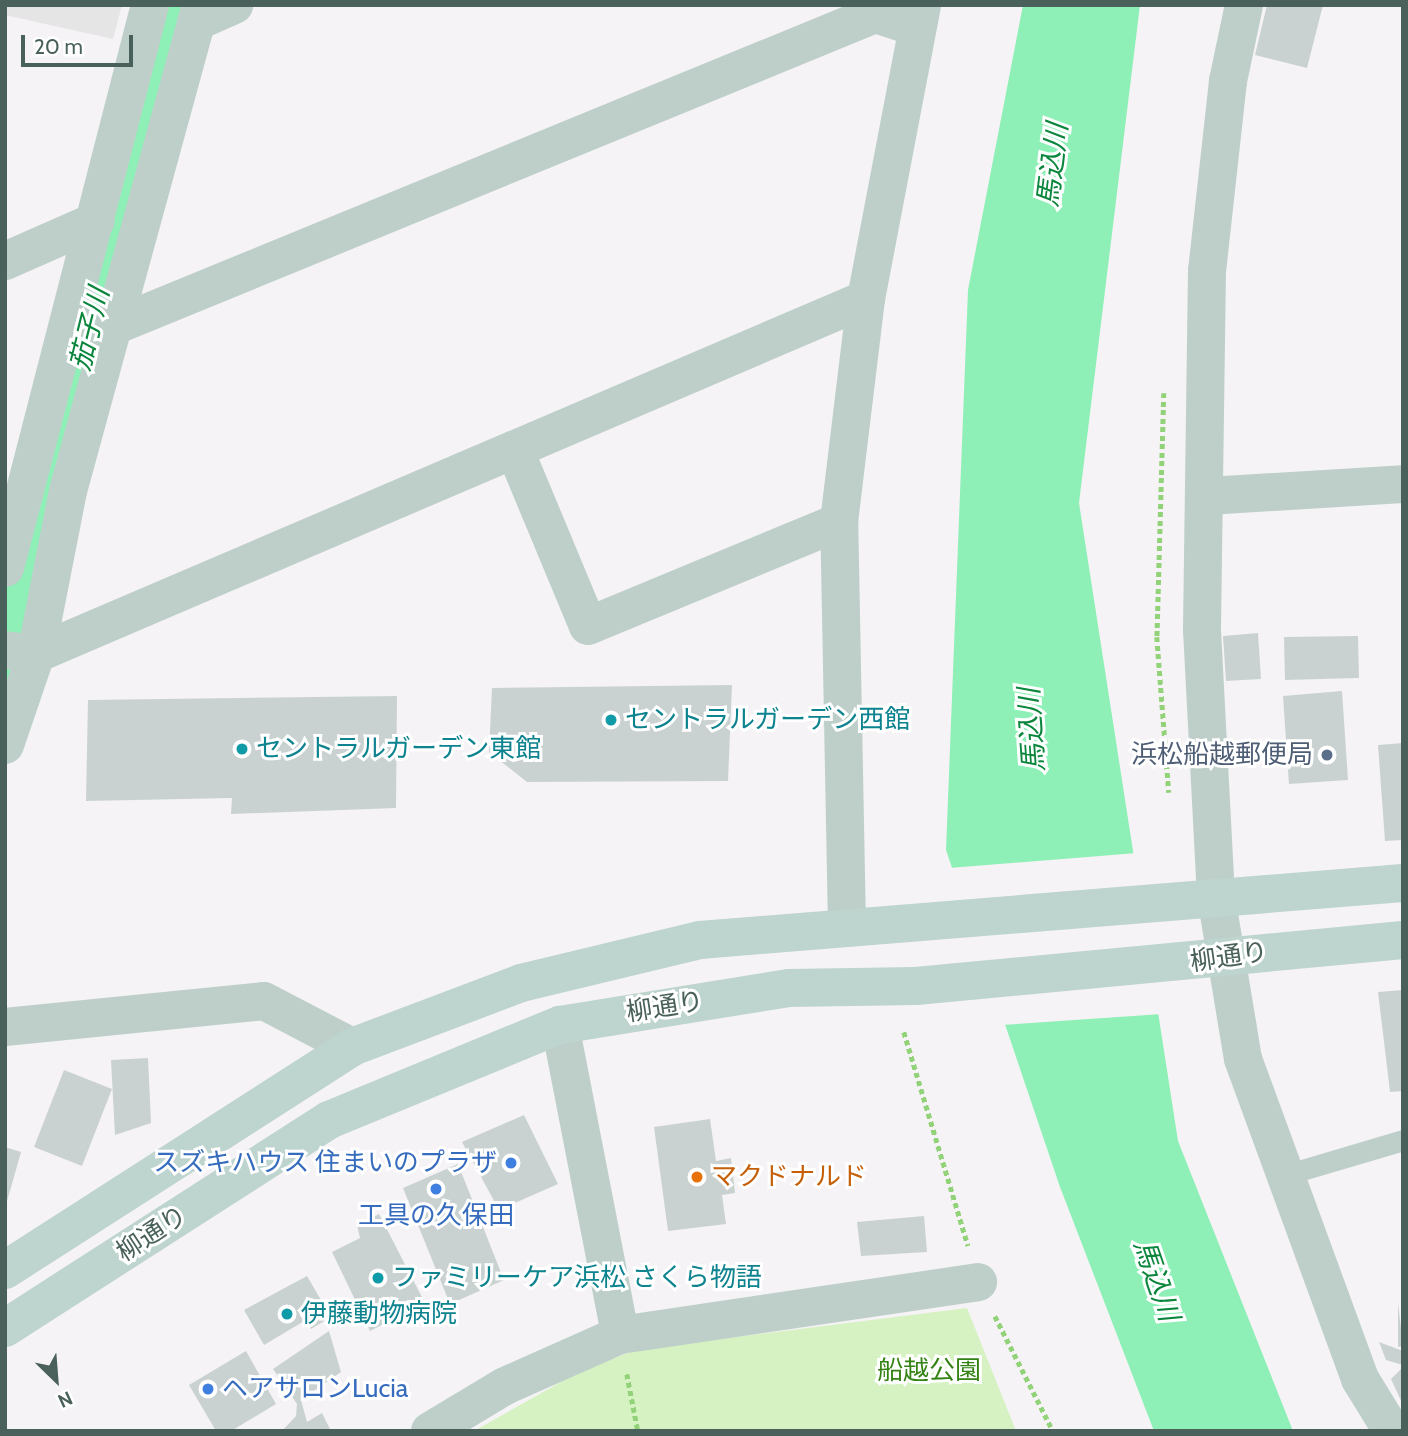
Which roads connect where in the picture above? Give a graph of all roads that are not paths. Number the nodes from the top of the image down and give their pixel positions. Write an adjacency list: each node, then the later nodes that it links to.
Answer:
1 (150, 5): 6 (street)
2 (234, 5): 4 (street)
3 (1244, 5): 12 (street)
4 (199, 13): 9 (street)
5 (914, 13): 8 (street); 9 (street)
6 (96, 221): 7 (street); 14 (street)
7 (5, 261)
8 (866, 299): 10 (street); 13 (street)
9 (112, 327): 15 (street)
10 (516, 453): 13 (street); 15 (street)
11 (1403, 484): 12 (street)
12 (1208, 496): 18 (street)
13 (839, 522): 19 (street)
14 (5, 568)
15 (20, 652): 16 (street)
16 (5, 745)
17 (1403, 883): 18 (street, 柳通り)
18 (1216, 896): 19 (street, 柳通り); 21 (street)
19 (846, 927): 24 (street, 柳通り)
20 (1403, 940): 21 (street, 柳通り)
21 (1211, 960): 22 (street, 柳通り); 26 (street)
22 (560, 1025): 29 (street, 柳通り); 30 (street)
23 (5, 1027): 24 (street)
24 (352, 1047): 27 (street, 柳通り)
25 (1403, 1140): 26 (lane)
26 (1285, 1175): 32 (street)
27 (5, 1270)
28 (978, 1282): 30 (street)
29 (5, 1328)
30 (620, 1335): 31 (street)
31 (430, 1431)
32 (1392, 1431)

